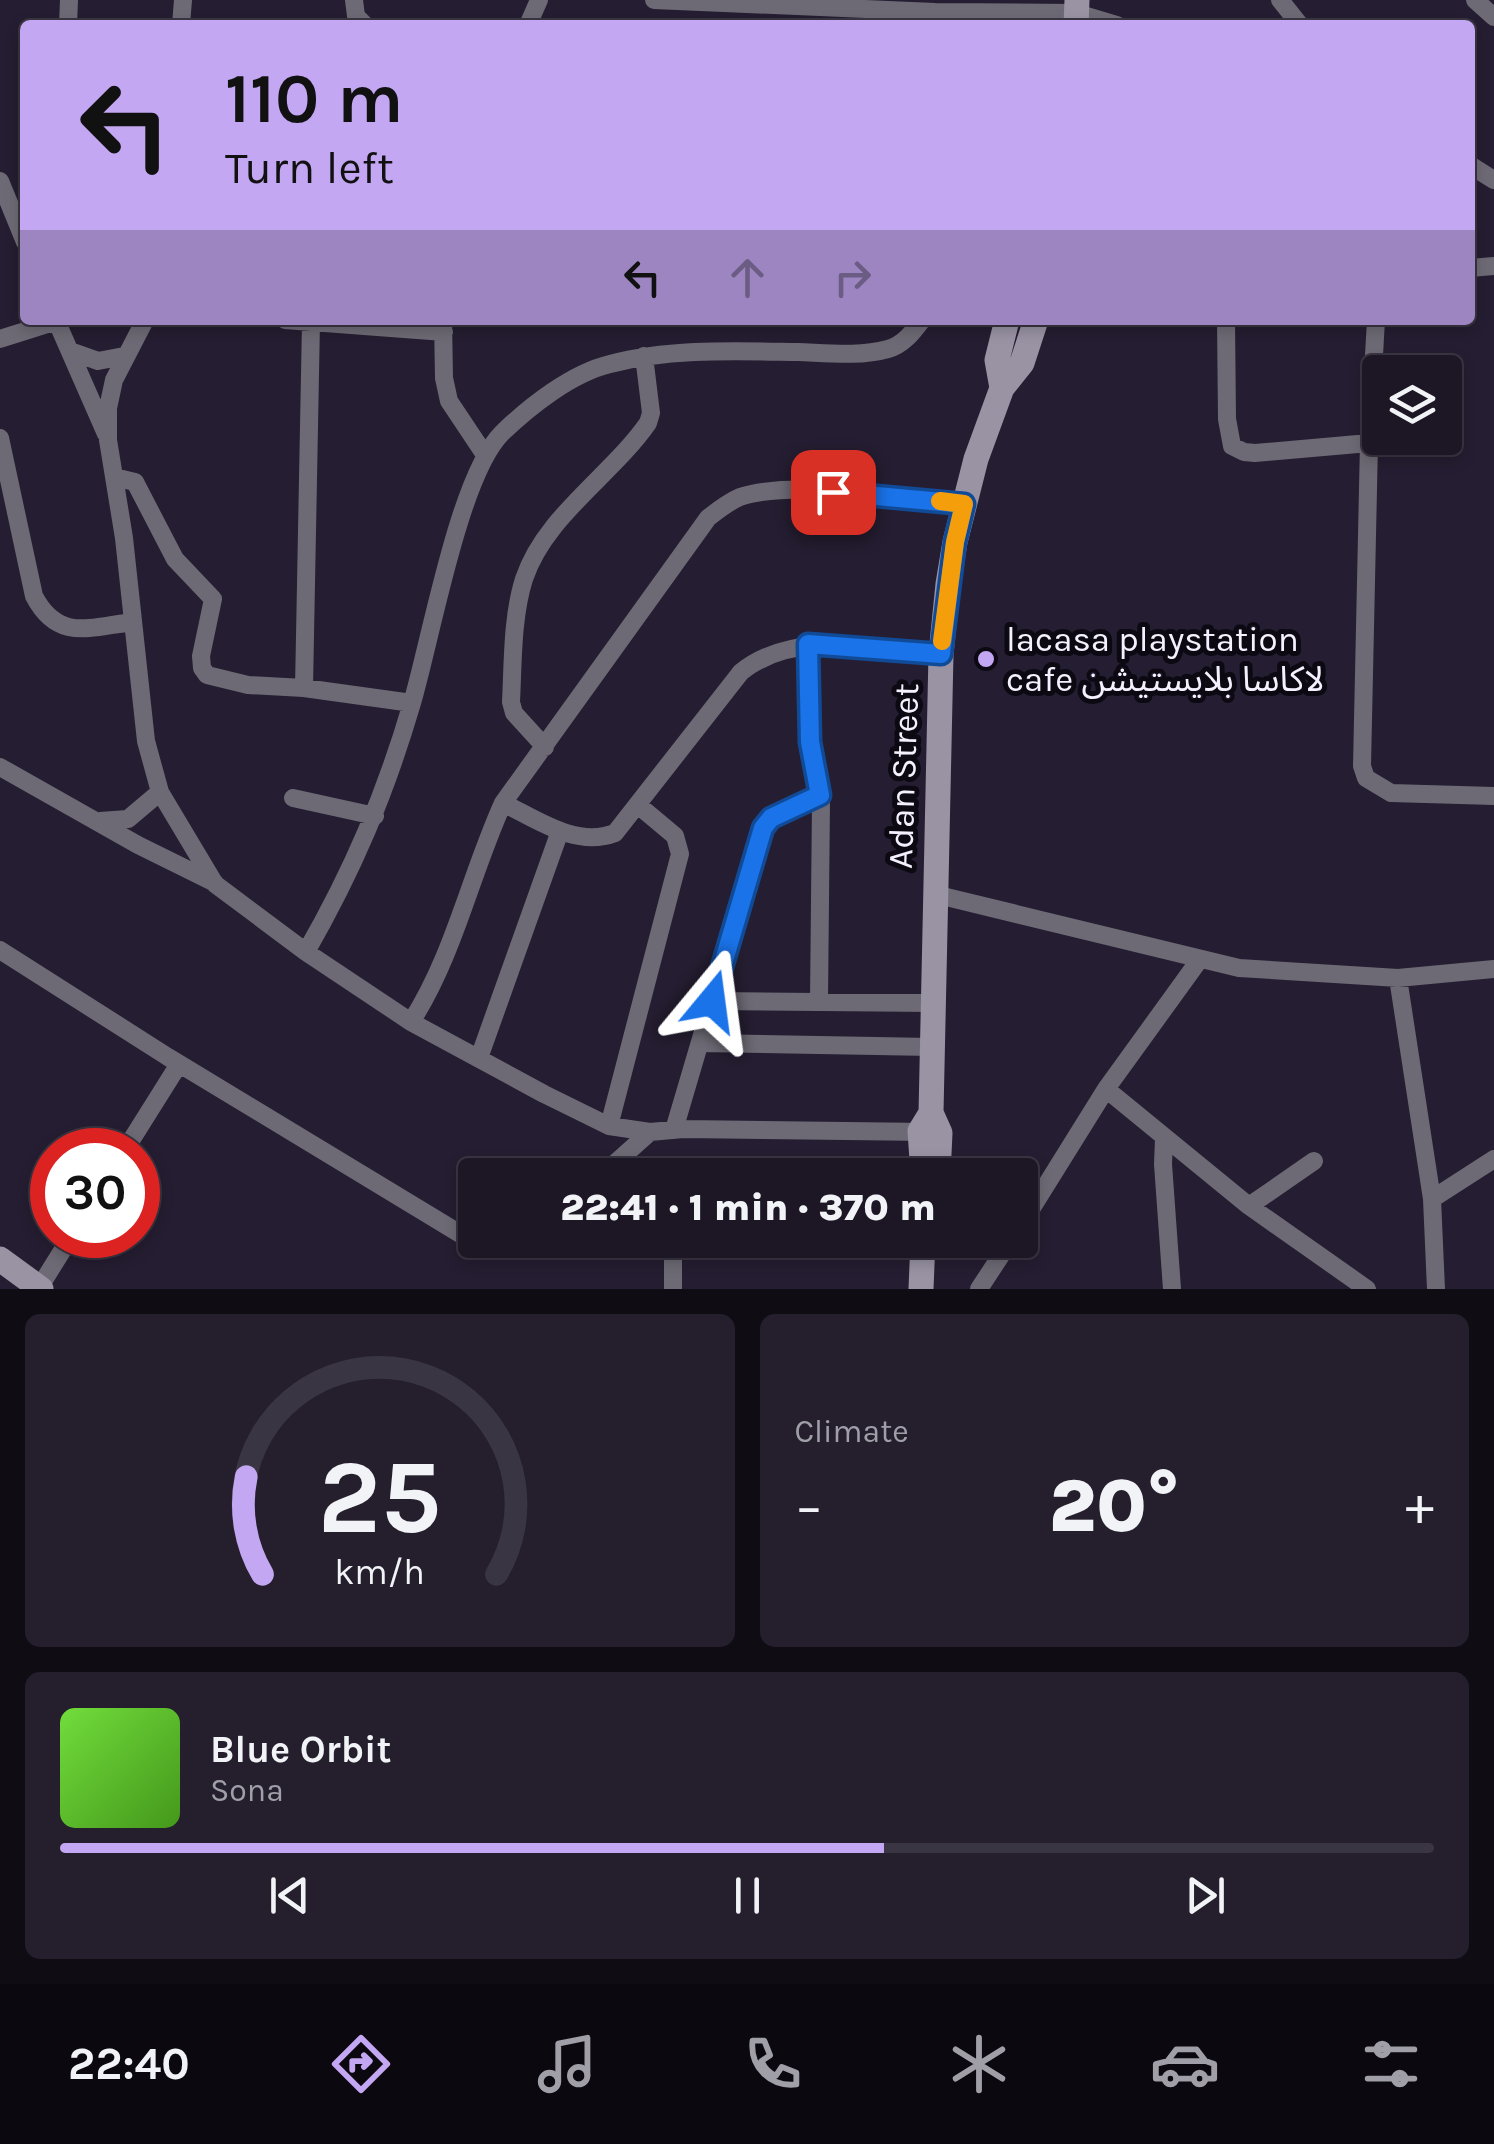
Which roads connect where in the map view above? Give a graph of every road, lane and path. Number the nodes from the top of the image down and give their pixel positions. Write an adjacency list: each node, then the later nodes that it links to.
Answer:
1 (654, 0): 4 (street)
2 (1280, 0): 8 (street)
3 (1476, 0): 7 (street)
4 (753, 2): 5 (street)
5 (941, 12): 6 (street)
6 (1077, 13)
7 (1494, 17)
8 (1296, 20)
9 (0, 180): 10 (street)
10 (5, 207): 11 (street)
11 (20, 233)
12 (41, 325): 23 (street)
13 (58, 325): 24 (street)
14 (141, 325): 26 (street)
15 (311, 325): 39 (street)
16 (411, 325): 21 (street)
17 (918, 325): 27 (street)
18 (1006, 325): 28 (street, Adan Street)
19 (1226, 325): 31 (street)
20 (1376, 325): 25 (street)
21 (444, 326): 32 (street)
22 (1032, 331): 28 (street, Adan Street)
23 (0, 339)
24 (70, 351): 26 (street); 30 (street)
25 (1374, 355)
26 (124, 356): 30 (street)
27 (644, 356): 32 (street); 41 (street)
28 (1002, 388): 35 (street, Adan Street)
29 (0, 438): 36 (street)
30 (108, 440): 34 (street)
31 (1362, 444)
32 (485, 455): 40 (street)
33 (1369, 455): 45 (street)
34 (114, 477): 36 (street); 39 (street)
35 (964, 504): 38 (street, Adan Street); 41 (street)
36 (133, 622): 43 (street)
37 (808, 644): 38 (street); 44 (street); 48 (street)
38 (941, 654): 53 (street, Adan Street)
39 (304, 688): 40 (street)
40 (412, 702): 49 (street)
41 (545, 747): 47 (street)
42 (0, 767): 50 (street)
43 (160, 792): 50 (street); 52 (street)
44 (820, 795): 59 (street); 60 (street)
45 (1494, 796)
46 (293, 798): 49 (street)
47 (503, 803): 51 (street); 62 (street)
48 (638, 805): 51 (street); 68 (street)
49 (375, 816): 55 (street)
50 (100, 822): 52 (street)
51 (560, 830): 65 (street)
52 (216, 884): 55 (street)
53 (934, 894): 56 (street); 61 (street, Adan Street)
54 (0, 950): 66 (street)
55 (306, 952): 62 (street)
56 (1200, 959): 58 (street); 67 (street)
57 (1494, 969): 58 (street)
58 (1398, 978): 80 (street)
59 (819, 1000): 60 (street); 61 (street)
60 (712, 1001): 63 (street)
61 (933, 1002): 64 (street, Adan Street)
62 (411, 1022): 65 (street)
63 (701, 1042): 64 (street); 71 (street)
64 (932, 1047): 69 (street, Adan Street)
65 (479, 1058): 68 (street)
66 (179, 1064): 70 (street); 82 (street)
67 (1106, 1089): 73 (street); 79 (street)
68 (609, 1126): 72 (street)
69 (930, 1126): 71 (street); 75 (street, Adan Street); 76 (street, Adan Street)
70 (139, 1128)
71 (674, 1130): 72 (street)
72 (650, 1132): 74 (street)
73 (1164, 1139): 81 (street); 94 (street)
74 (621, 1158)
75 (925, 1158)
76 (935, 1158)
77 (1494, 1159): 80 (street)
78 (1314, 1161): 81 (street)
79 (1038, 1198)
80 (1432, 1199): 96 (street)
81 (1249, 1206): 95 (street)
82 (458, 1232)
83 (58, 1258): 89 (street)
84 (674, 1258): 90 (street)
85 (922, 1258): 91 (street)
86 (937, 1258): 92 (street)
87 (1000, 1258): 93 (street)
88 (0, 1259): 89 (street)
89 (40, 1289)
90 (673, 1289)
91 (921, 1289)
92 (938, 1289)
93 (979, 1289)
94 (1172, 1289)
95 (1367, 1289)
96 (1436, 1289)

